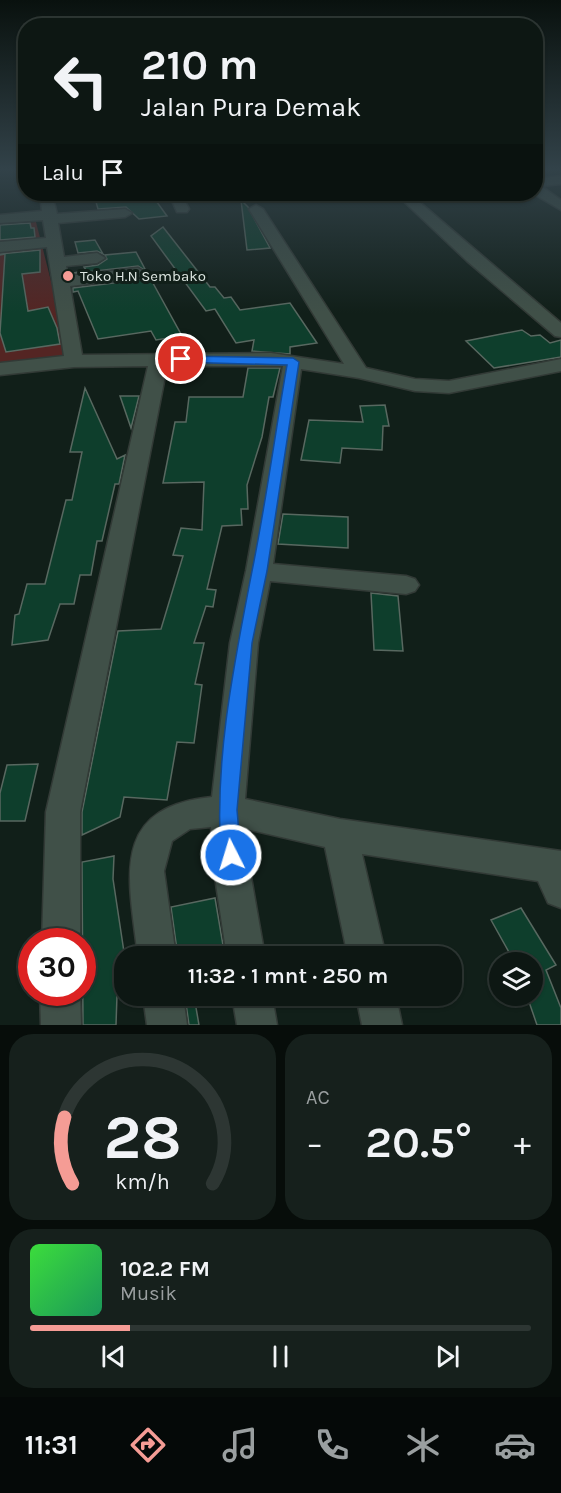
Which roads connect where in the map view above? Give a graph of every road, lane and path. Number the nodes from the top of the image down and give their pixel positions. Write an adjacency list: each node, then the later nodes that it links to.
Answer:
1 (49, 217): 2 (street); 5 (street); 6 (street)
2 (52, 217)
3 (261, 217): 18 (street)
4 (427, 217): 12 (street)
5 (0, 219)
6 (54, 242): 7 (street); 9 (street)
7 (0, 247)
8 (97, 258): 9 (street)
9 (57, 261): 11 (street)
10 (138, 273): 11 (street)
11 (61, 282): 14 (street)
12 (561, 332)
13 (159, 359): 14 (street); 15 (street); 24 (street)
14 (74, 361): 17 (street)
15 (293, 362): 18 (street); 19 (street)
16 (561, 365): 18 (street)
17 (0, 369)
18 (359, 372)
19 (260, 571): 20 (street); 21 (street)
20 (406, 585)
21 (227, 810): 22 (street); 25 (street); 26 (street)
22 (340, 835): 23 (street); 27 (street)
23 (557, 875)
24 (61, 928)
25 (156, 946)
26 (244, 946)
27 (365, 946)
28 (60, 1006): 32 (street)
29 (164, 1006): 33 (street)
30 (254, 1006): 34 (street)
31 (378, 1006): 35 (street)
32 (61, 1025)
33 (167, 1025)
34 (257, 1025)
35 (382, 1025)

